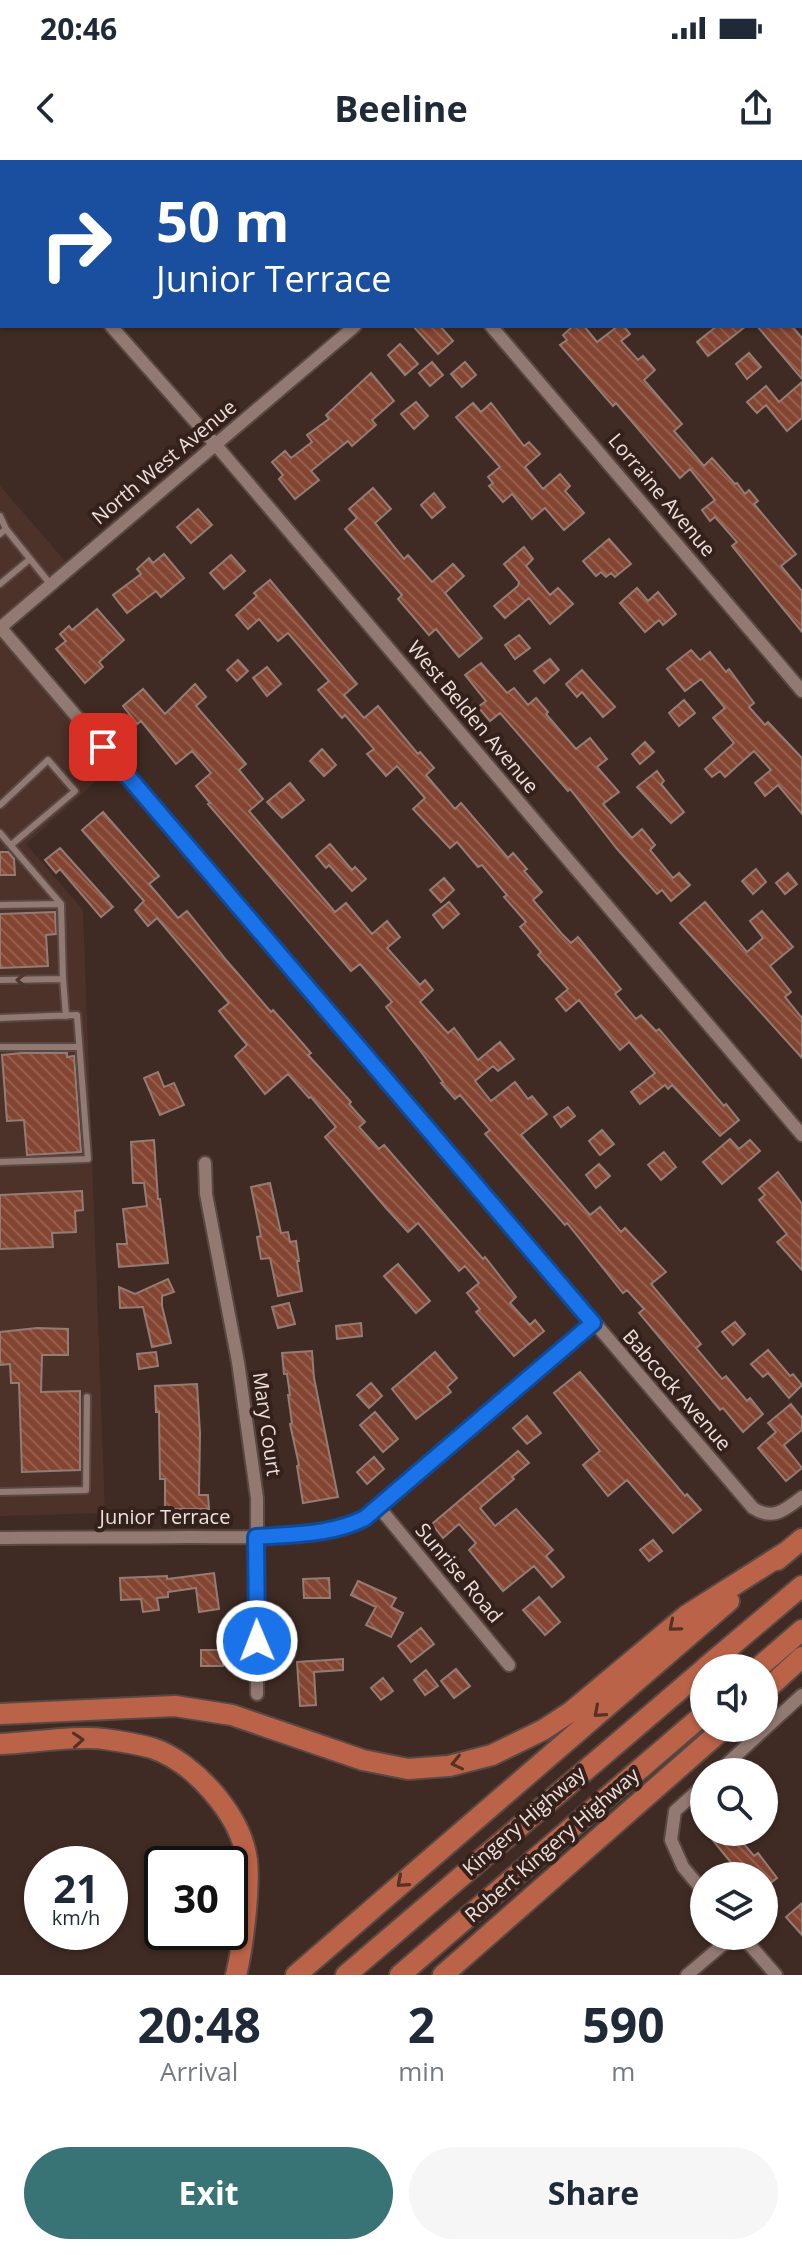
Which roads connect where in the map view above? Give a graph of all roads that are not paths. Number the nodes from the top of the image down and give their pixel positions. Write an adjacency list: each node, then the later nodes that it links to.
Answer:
1 (113, 328): 4 (street, West Belden Avenue)
2 (353, 328): 4 (street, North West Avenue)
3 (493, 328): 11 (street, Lorraine Avenue)
4 (215, 444): 9 (street, North West Avenue); 23 (street, West Belden Avenue)
5 (0, 516): 6 (lane)
6 (3, 532): 7 (lane)
7 (30, 559): 8 (lane); 9 (lane)
8 (0, 584)
9 (51, 585): 10 (street, North West Avenue)
10 (0, 628): 26 (street, Babcock Avenue)
11 (802, 691)
12 (0, 805): 14 (lane)
13 (0, 833): 14 (lane)
14 (11, 845): 15 (lane)
15 (61, 904): 16 (lane); 17 (lane)
16 (0, 905)
17 (63, 979): 18 (lane, one-way to 18); 19 (lane)
18 (0, 980)
19 (66, 1016): 20 (lane); 22 (lane)
20 (0, 1018)
21 (0, 1047): 22 (lane)
22 (79, 1047): 24 (lane)
23 (802, 1135)
24 (0, 1162)
25 (205, 1163): 31 (street, Mary Court)
26 (593, 1323): 29 (street, Babcock Avenue); 30 (street, Junior Terrace)
27 (87, 1397): 28 (lane)
28 (0, 1492)
29 (802, 1497)
30 (378, 1506): 31 (street, Junior Terrace); 39 (street, Sunrise Road)
31 (256, 1537): 32 (street, Junior Terrace); 42 (street, Mary Court)
32 (0, 1538)
33 (794, 1546): 45 (highway, one-way to 45); 58 (highway, one-way to 58)
34 (802, 1586): 36 (highway, Kingery Highway)
35 (802, 1630): 37 (highway)
36 (721, 1654)
37 (774, 1654)
38 (802, 1657): 40 (highway)
39 (509, 1665)
40 (778, 1679)
41 (690, 1680): 59 (highway, Kingery Highway)
42 (257, 1694)
43 (802, 1695): 50 (street)
44 (0, 1701): 45 (highway)
45 (10, 1713)
46 (690, 1726): 60 (highway, Robert Kingery Highway)
47 (708, 1742): 52 (highway)
48 (30, 1743): 49 (highway); 51 (highway); 57 (highway, one-way to 57)
49 (0, 1744)
50 (733, 1758)
51 (0, 1760)
52 (678, 1769): 61 (highway); 62 (highway)
53 (690, 1798): 54 (street)
54 (690, 1875)
55 (716, 1950): 63 (street)
56 (754, 1950): 64 (street)
57 (236, 1975)
58 (296, 1975)
59 (346, 1975)
60 (400, 1975)
61 (443, 1975)
62 (461, 1975)
63 (687, 1975)
64 (776, 1975)

